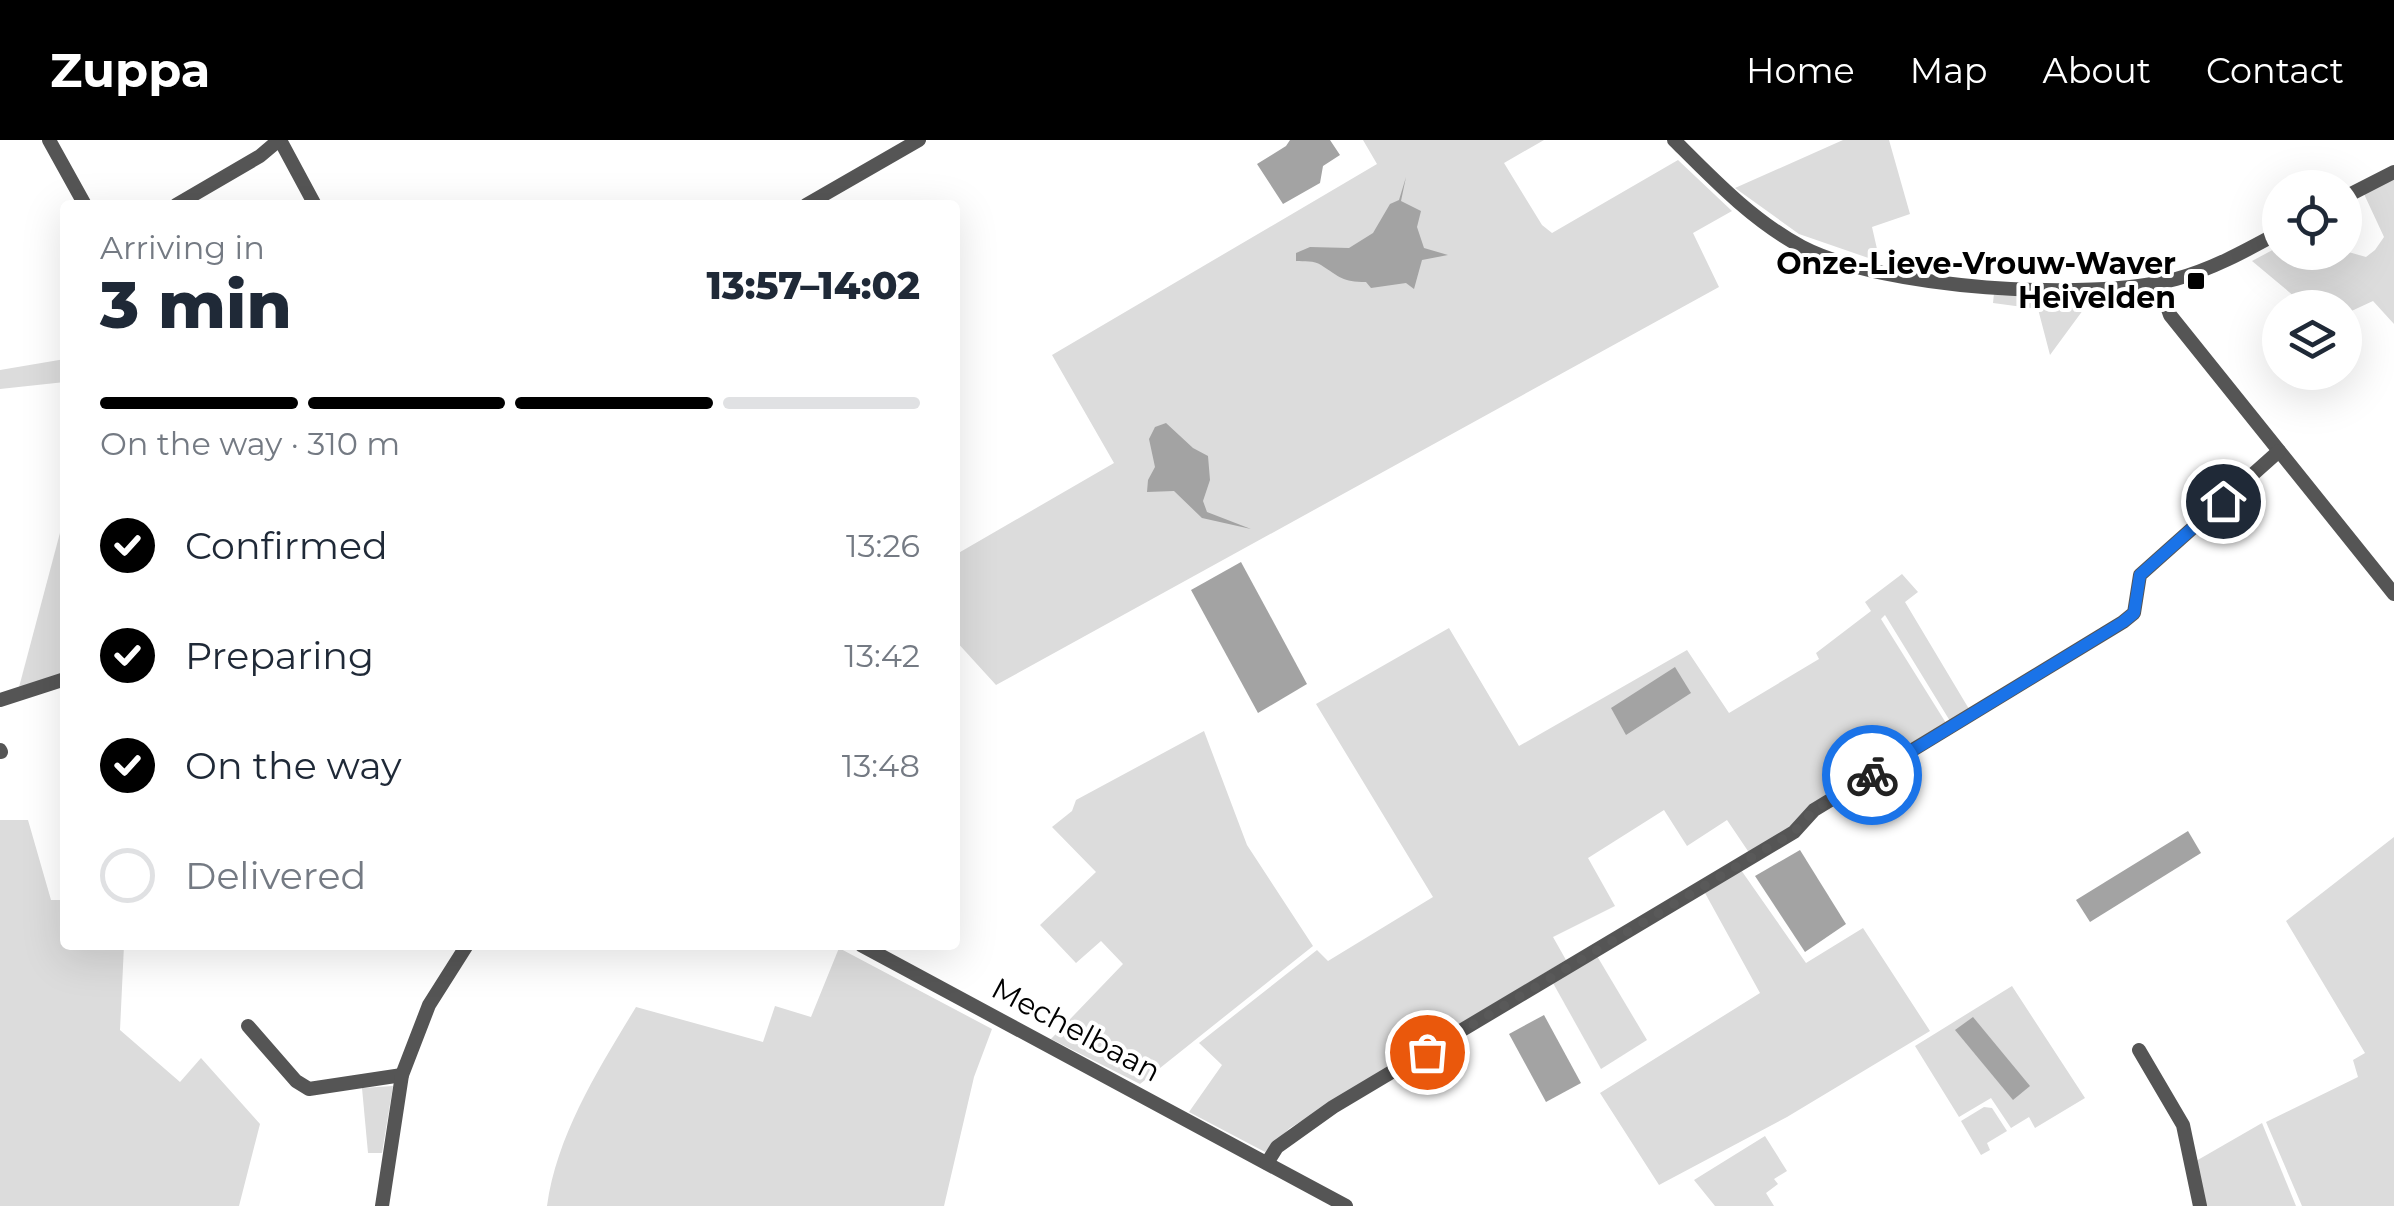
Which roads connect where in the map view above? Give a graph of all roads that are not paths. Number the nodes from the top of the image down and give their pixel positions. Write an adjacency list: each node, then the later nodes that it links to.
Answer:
1 (48, 140): 7 (street)
2 (279, 140): 8 (street); 9 (street)
3 (919, 140): 10 (street)
4 (1674, 140): 12 (street)
5 (2394, 172): 6 (street)
6 (2362, 189)
7 (82, 200)
8 (185, 200)
9 (312, 200)
10 (815, 200)
11 (2262, 241): 12 (street)
12 (2159, 282): 13 (street)
13 (2279, 452): 14 (street); 22 (street)
14 (2394, 594)
15 (60, 680): 16 (street)
16 (0, 700)
17 (464, 950): 21 (street)
18 (869, 950): 22 (street, Mechelbaan)
19 (248, 1026): 21 (street)
20 (2139, 1050): 25 (street)
21 (402, 1075): 23 (street)
22 (1267, 1163): 24 (street, Mechelbaan)
23 (382, 1206)
24 (1346, 1206)
25 (2200, 1206)

